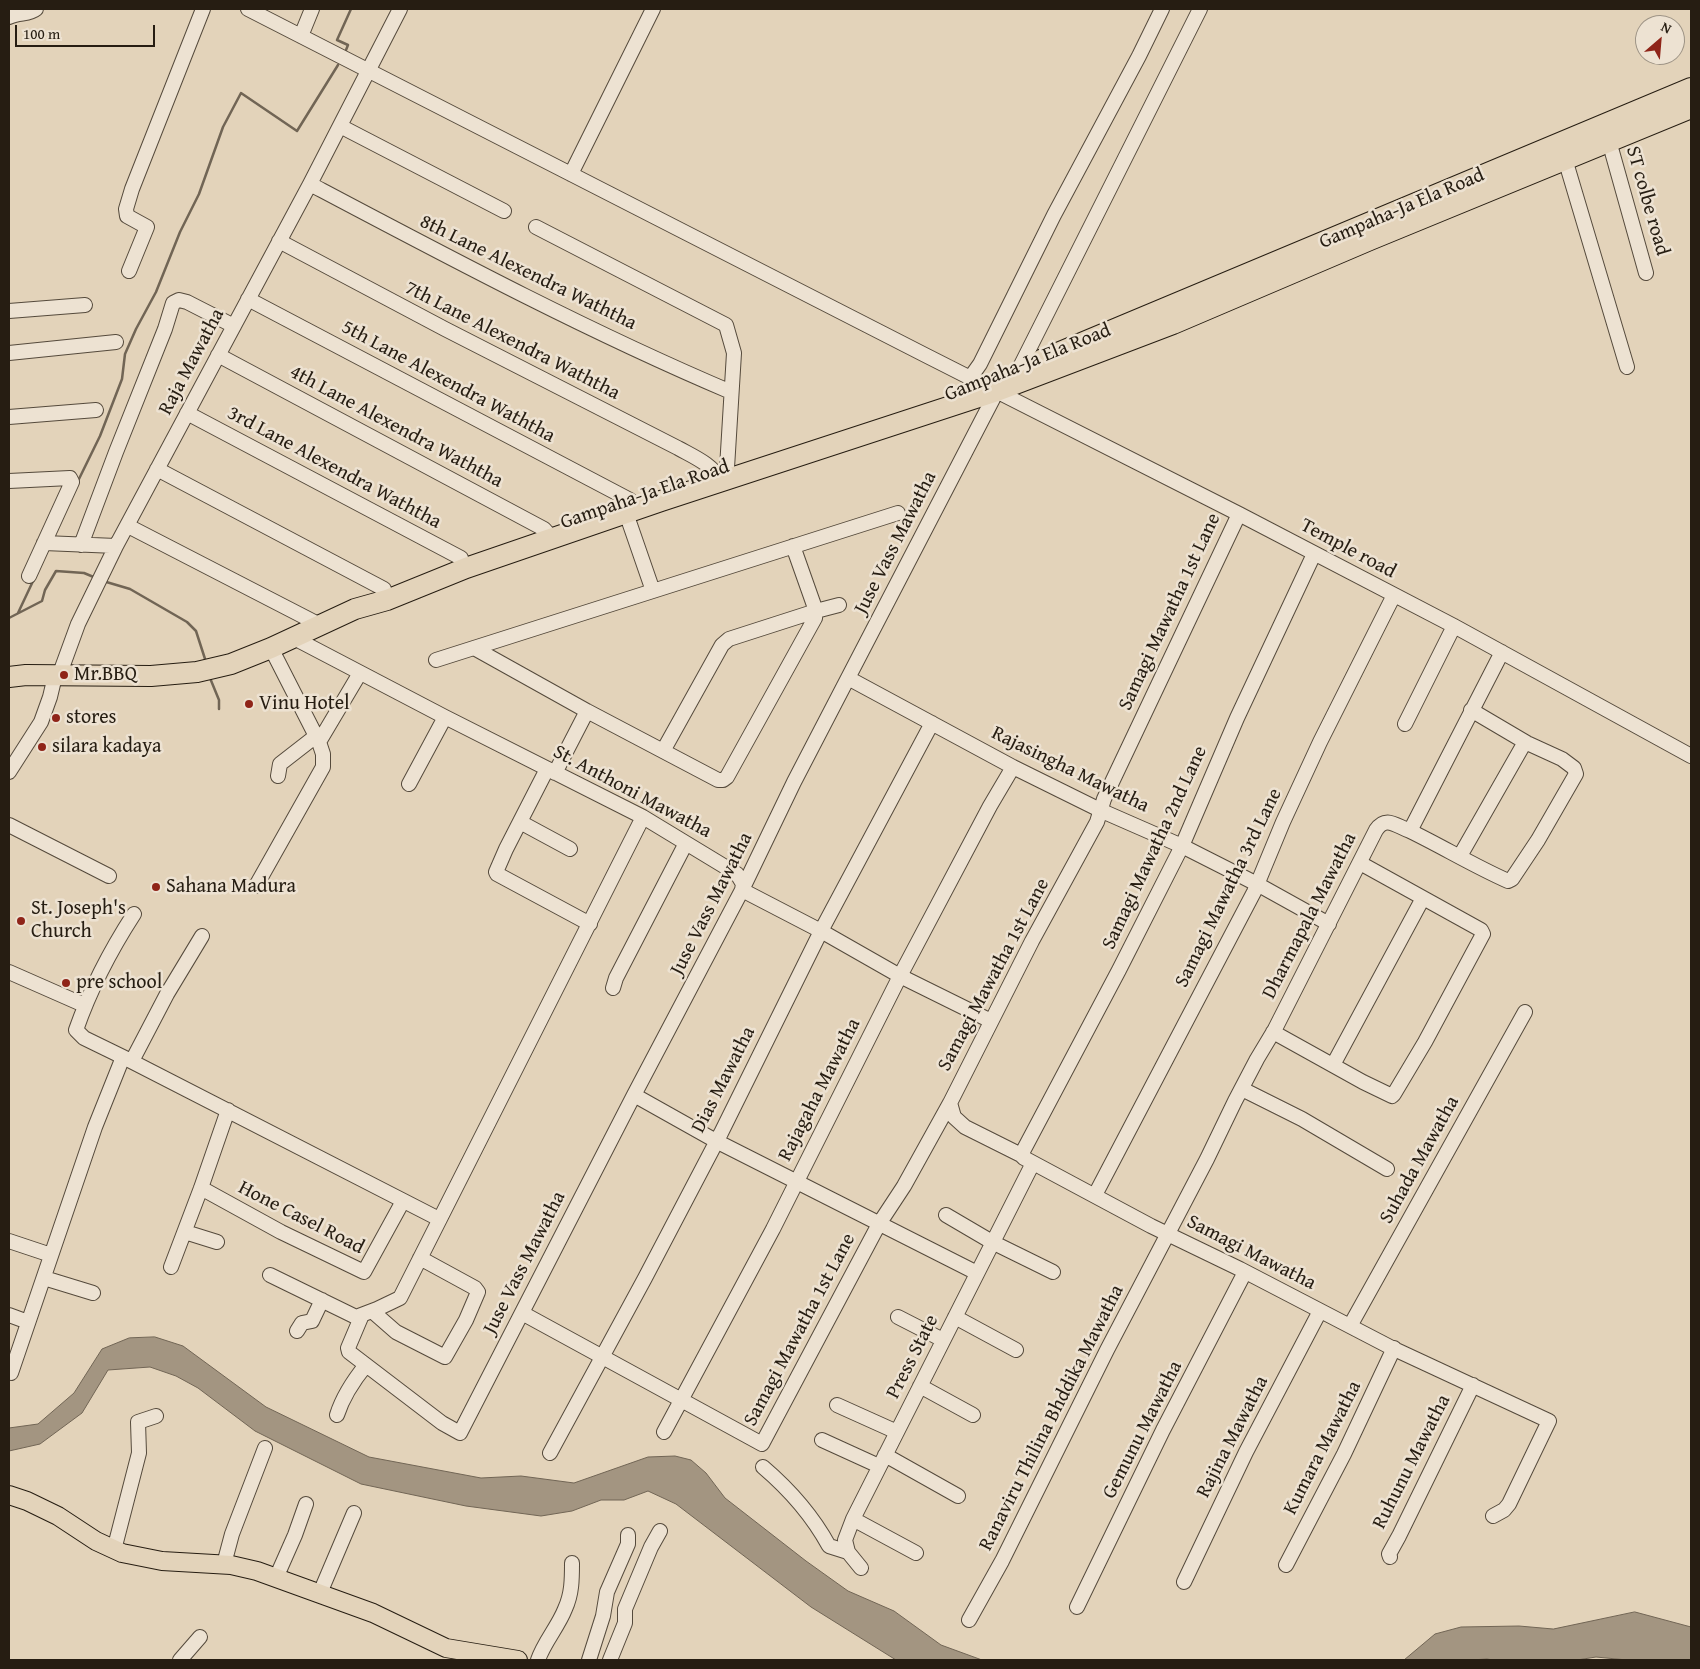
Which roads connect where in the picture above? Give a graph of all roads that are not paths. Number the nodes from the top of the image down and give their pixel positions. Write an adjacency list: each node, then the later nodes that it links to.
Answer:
1 (36, 9): 10 (street)
2 (204, 9): 23 (street)
3 (248, 9): 9 (street, Temple road)
4 (312, 9): 11 (street)
5 (400, 9): 12 (street, Raja Mawatha)
6 (653, 9): 18 (street)
7 (1162, 9): 34 (street, Juse Vass Mawatha)
8 (1200, 9): 33 (street)
9 (271, 14): 11 (street, Temple road)
10 (9, 16)
11 (301, 36): 12 (street, Temple road)
12 (368, 71): 15 (street, Raja Mawatha); 18 (street, Temple road)
13 (1691, 88): 33 (highway, Gampaha-Ja Ela Road)
14 (1691, 108): 16 (highway, Gampaha-Ja Ela Road)
15 (340, 126): 19 (street, Raja Mawatha); 20 (street)
16 (1609, 141): 17 (highway, Gampaha-Ja Ela Road); 24 (street, ST colbe road)
17 (1565, 159): 32 (street); 34 (highway, Gampaha-Ja Ela Road)
18 (571, 174): 34 (street, Temple road)
19 (310, 184): 22 (street, Raja Mawatha); 35 (street, 8th Lane Alexendra Waththa)
20 (504, 211)
21 (536, 227): 35 (street)
22 (279, 241): 25 (street, Raja Mawatha); 40 (street, 7th Lane Alexendra Waththa)
23 (129, 271)
24 (1646, 273)
25 (248, 299): 28 (street, Raja Mawatha); 42 (street, 5th Lane Alexendra Waththa)
26 (86, 306): 27 (street)
27 (9, 311)
28 (234, 326): 31 (street, Raja Mawatha); 48 (street)
29 (116, 342): 30 (street)
30 (9, 353)
31 (218, 355): 37 (street, Raja Mawatha); 46 (street, 4th Lane Alexendra Waththa)
32 (1628, 367)
33 (1019, 369): 34 (highway, Gampaha-Ja Ela Road)
34 (983, 384): 40 (highway, Gampaha-Ja Ela Road); 44 (street, Temple road); 70 (street, Juse Vass Mawatha)
35 (731, 392): 40 (street)
36 (96, 410): 38 (street)
37 (187, 412): 39 (street, Raja Mawatha); 52 (street, 3rd Lane Alexendra Waththa)
38 (9, 417)
39 (157, 469): 45 (street, Raja Mawatha); 54 (street)
40 (723, 475): 42 (highway, Gampaha-Ja Ela Road)
41 (9, 480): 47 (street)
42 (628, 506): 46 (highway, Gampaha-Ja Ela Road); 55 (street)
43 (898, 513): 50 (street)
44 (1239, 514): 51 (street, Temple road); 85 (street, Samagi Mawatha 1st Lane)
45 (128, 526): 49 (street, Raja Mawatha); 60 (street)
46 (548, 534): 52 (highway, Gampaha-Ja Ela Road); 58 (highway, Gampaha-Ja Ela Road)
47 (44, 543): 48 (street); 53 (street)
48 (81, 545): 49 (street)
49 (116, 546): 68 (street, Raja Mawatha)
50 (793, 546): 55 (street); 59 (street)
51 (1314, 554): 56 (street, Temple road); 91 (street, Samagi Mawatha 2nd Lane)
52 (461, 558): 54 (highway, Gampaha-Ja Ela Road)
53 (29, 576)
54 (384, 589): 58 (highway, Gampaha-Ja Ela Road)
55 (653, 591): 64 (street)
56 (1394, 595): 61 (street, Temple road); 96 (street, Samagi Mawatha 3rd Lane)
57 (839, 605): 59 (street)
58 (355, 609): 60 (highway, Gampaha-Ja Ela Road)
59 (816, 611): 78 (street); 78 (street)
60 (320, 625): 62 (highway, Gampaha-Ja Ela Road)
61 (1454, 626): 65 (street, Temple road); 75 (street)
62 (294, 638): 63 (highway, Gampaha-Ja Ela Road); 67 (street, St. Anthoni Mawatha)
63 (271, 648): 68 (highway, Gampaha-Ja Ela Road); 76 (street)
64 (474, 648): 66 (street); 72 (street)
65 (1502, 652): 71 (street); 79 (street, Temple road)
66 (436, 660)
67 (360, 672): 73 (street, St. Anthoni Mawatha); 76 (street)
68 (57, 676): 69 (highway, Gampaha-Ja Ela Road); 82 (street, Raja Mawatha)
69 (9, 677)
70 (848, 678): 74 (street, Rajasingha Mawatha); 98 (street, Juse Vass Mawatha)
71 (1471, 710): 77 (street); 89 (street)
72 (587, 711): 78 (street); 81 (street)
73 (445, 717): 81 (street, St. Anthoni Mawatha); 84 (street)
74 (932, 723): 80 (street, Rajasingha Mawatha); 103 (street, Dias Mawatha)
75 (1405, 724)
76 (317, 739): 83 (street); 97 (street)
77 (1524, 742): 93 (street); 93 (street)
78 (663, 751)
79 (1691, 756)
80 (1013, 767): 85 (street, Rajasingha Mawatha); 106 (street, Rajagaha Mawatha)
81 (552, 771): 86 (street, St. Anthoni Mawatha); 87 (street)
82 (9, 772)
83 (278, 776)
84 (409, 784)
85 (1102, 810): 91 (street, Rajasingha Mawatha); 110 (street, Samagi Mawatha 1st Lane)
86 (643, 818): 90 (street, St. Anthoni Mawatha); 101 (street)
87 (520, 822): 92 (street); 101 (street)
88 (9, 825): 95 (street)
89 (1410, 831): 93 (street); 94 (street, Dharmapala Mawatha)
90 (686, 843): 98 (street, St. Anthoni Mawatha); 107 (street)
91 (1182, 846): 96 (street, Rajasingha Mawatha); 119 (street, Samagi Mawatha 2nd Lane)
92 (570, 849)
93 (1460, 856)
94 (1360, 863): 99 (street); 102 (street, Dharmapala Mawatha)
95 (109, 876)
96 (1257, 884): 102 (street, Rajasingha Mawatha); 124 (street, Samagi Mawatha 3rd Lane)
97 (256, 886)
98 (742, 890): 103 (street); 115 (street, Juse Vass Mawatha)
99 (1423, 898): 113 (street); 113 (street)
100 (134, 914): 108 (street)
101 (590, 924): 127 (street)
102 (1329, 924): 111 (street, Dharmapala Mawatha)
103 (821, 931): 106 (street); 118 (street, Dias Mawatha)
104 (202, 936): 112 (street)
105 (9, 972): 108 (street)
106 (900, 976): 110 (street); 122 (street, Rajagaha Mawatha)
107 (613, 988)
108 (84, 1005): 112 (street)
109 (1524, 1012): 151 (street, Suhada Mawatha)
110 (991, 1021): 116 (street, Samagi Mawatha 1st Lane)
111 (1273, 1032): 113 (street); 114 (street, Dharmapala Mawatha)
112 (128, 1059): 117 (street); 134 (street)
113 (1334, 1065)
114 (1242, 1089): 121 (street); 130 (street, Dharmapala Mawatha)
115 (634, 1095): 118 (street); 146 (street, Juse Vass Mawatha)
116 (950, 1103): 119 (street, Samagi Mawatha); 128 (street, Samagi Mawatha 1st Lane)
117 (228, 1110): 123 (street); 125 (street)
118 (716, 1141): 122 (street); 156 (street, Dias Mawatha)
119 (1021, 1155): 120 (street, Samagi Mawatha)
120 (1033, 1163): 124 (street, Samagi Mawatha); 133 (street, Press State)
121 (1387, 1169)
122 (797, 1180): 128 (street); 161 (street, Rajagaha Mawatha)
123 (201, 1188): 125 (street, Hone Casel Road); 129 (street)
124 (1095, 1195): 130 (street, Samagi Mawatha)
125 (403, 1201): 127 (street)
126 (946, 1216): 133 (street)
127 (440, 1219): 135 (street)
128 (879, 1224): 139 (street); 161 (street, Samagi Mawatha 1st Lane)
129 (185, 1232): 132 (street); 136 (street)
130 (1168, 1234): 138 (street, Samagi Mawatha); 193 (street, Ranaviru Thilina Bhddika Mawatha)
131 (9, 1241): 134 (street)
132 (218, 1242)
133 (992, 1242): 137 (street); 139 (street, Press State)
134 (51, 1256): 141 (street)
135 (420, 1258): 145 (street); 145 (street)
136 (171, 1267)
137 (1053, 1272)
138 (1245, 1272): 144 (street, Samagi Mawatha); 192 (street, Gemunu Mawatha)
139 (977, 1273): 149 (street, Press State)
140 (270, 1275): 143 (street)
141 (44, 1278): 142 (street); 150 (street)
142 (93, 1293)
143 (322, 1300): 145 (street); 152 (street)
144 (1320, 1311): 151 (street, Samagi Mawatha); 190 (street, Rajina Mawatha)
145 (367, 1313): 157 (street)
146 (522, 1313): 156 (street); 157 (street, Juse Vass Mawatha)
147 (9, 1315): 150 (street)
148 (898, 1317): 153 (street)
149 (955, 1317): 153 (street, Press State); 155 (street)
150 (28, 1322): 158 (street)
151 (1350, 1326): 154 (street, Samagi Mawatha)
152 (297, 1331)
153 (943, 1340): 160 (street, Press State)
154 (1394, 1348): 159 (street, Samagi Mawatha); 187 (street, Kumara Mawatha)
155 (1016, 1350)
156 (603, 1357): 161 (street); 170 (street, Dias Mawatha)
157 (366, 1365): 163 (street)
158 (11, 1373)
159 (1473, 1385): 177 (street, Samagi Mawatha); 184 (street, Ruhunu Mawatha)
160 (920, 1386): 164 (street); 167 (street, Press State)
161 (681, 1398): 166 (street, Rajagaha Mawatha)
162 (837, 1405): 167 (street)
163 (337, 1415)
164 (974, 1415)
165 (156, 1416): 181 (street)
166 (664, 1432)
167 (897, 1432): 171 (street, Press State)
168 (822, 1440): 171 (street)
169 (264, 1448): 186 (street)
170 (550, 1453)
171 (882, 1461): 174 (street); 178 (street, Press State)
172 (763, 1467): 182 (street)
173 (9, 1495): 181 (main road)
174 (958, 1496)
175 (306, 1504): 189 (street)
176 (354, 1513): 191 (street)
177 (1492, 1516)
178 (853, 1519): 182 (street, Press State); 183 (street)
179 (660, 1531): 200 (street)
180 (628, 1535): 199 (street)
181 (114, 1550): 186 (main road)
182 (848, 1552): 188 (street)
183 (916, 1552)
184 (1390, 1557)
185 (572, 1563): 198 (street)
186 (224, 1564): 189 (main road)
187 (1286, 1565)
188 (861, 1568)
189 (276, 1578): 191 (main road)
190 (1184, 1582)
191 (320, 1593): 195 (main road)
192 (1077, 1607)
193 (969, 1620)
194 (200, 1636): 196 (street)
195 (458, 1656): 197 (main road)
196 (180, 1660)
197 (518, 1660)
198 (538, 1660)
199 (589, 1660)
200 (610, 1660)

